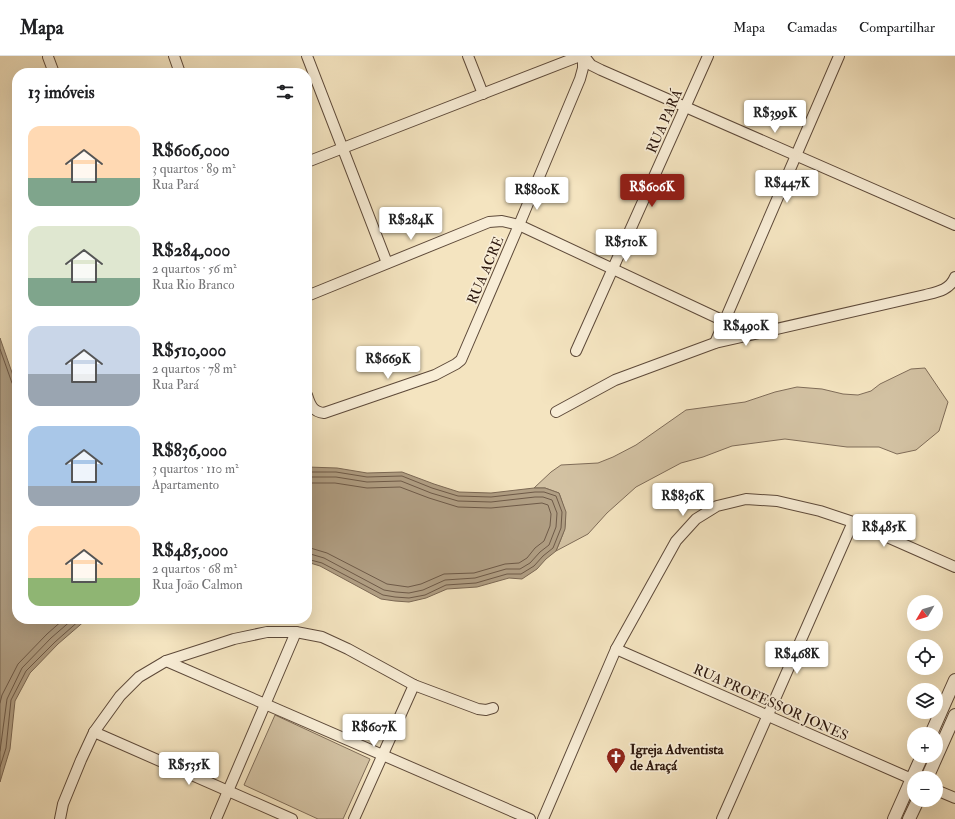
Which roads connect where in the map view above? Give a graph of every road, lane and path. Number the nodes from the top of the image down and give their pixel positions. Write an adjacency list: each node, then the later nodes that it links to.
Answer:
1 (174, 56): 9 (street)
2 (307, 56): 10 (street)
3 (468, 56): 12 (street)
4 (583, 56): 12 (street); 13 (street); 17 (street, RUA ACRE)
5 (708, 56): 13 (street, RUA PARÁ)
6 (839, 56): 15 (street)
7 (48, 57): 8 (street)
8 (52, 68)
9 (178, 68)
10 (312, 68)
11 (312, 69): 14 (street)
12 (483, 94): 14 (street)
13 (685, 107): 15 (street); 20 (street, RUA PARÁ)
14 (342, 148): 16 (street); 19 (street)
15 (796, 155): 18 (street); 23 (street)
16 (312, 160)
17 (519, 225): 19 (street); 20 (street); 26 (street, RUA ACRE)
18 (955, 225)
19 (387, 263): 22 (street)
20 (612, 269): 23 (street); 25 (street, RUA PARÁ)
21 (955, 277): 24 (street)
22 (312, 294)
23 (724, 321): 24 (street)
24 (715, 343): 27 (street)
25 (576, 351)
26 (312, 407)
27 (556, 412)
28 (853, 522): 29 (street); 31 (street); 38 (street)
29 (955, 567)
30 (296, 632): 32 (street); 34 (street); 35 (street)
31 (616, 649): 38 (street, RUA PROFESSOR JONES); 54 (street)
32 (166, 661): 35 (street); 40 (street)
33 (955, 680): 39 (street)
34 (414, 685): 36 (street); 41 (street)
35 (265, 704): 41 (street); 44 (street)
36 (493, 708)
37 (955, 715): 42 (street)
38 (767, 716): 43 (street, RUA PROFESSOR JONES); 55 (street)
39 (934, 727)
40 (94, 732): 44 (street); 49 (street)
41 (382, 755): 52 (street); 53 (street)
42 (930, 771)
43 (907, 776)
44 (228, 791): 50 (street); 51 (street)
45 (907, 792): 56 (street)
46 (943, 793): 47 (street)
47 (955, 798)
48 (915, 807): 57 (street)
49 (60, 819)
50 (216, 819)
51 (292, 819)
52 (354, 819)
53 (530, 819)
54 (543, 819)
55 (722, 819)
56 (894, 819)
57 (909, 819)

